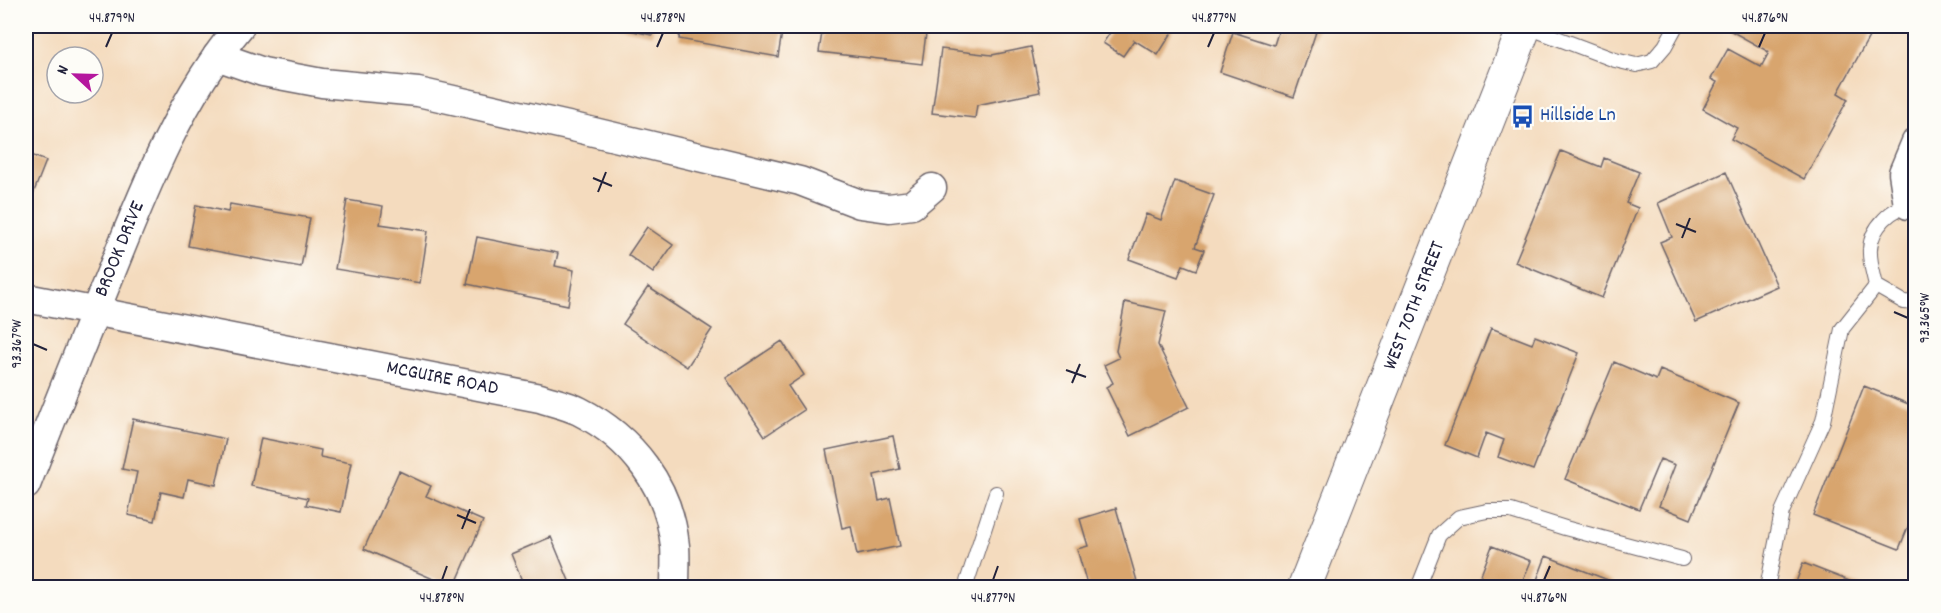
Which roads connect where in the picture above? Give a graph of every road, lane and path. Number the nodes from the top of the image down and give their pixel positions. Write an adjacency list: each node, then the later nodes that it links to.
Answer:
1 (240, 26): 4 (street, BROOK DRIVE)
2 (1525, 26): 3 (lane); 17 (street, WEST 70TH STREET)
3 (1676, 26)
4 (217, 56): 6 (street); 11 (street, BROOK DRIVE)
5 (1916, 142): 7 (street)
6 (933, 188)
7 (1912, 205): 8 (lane)
8 (1876, 286): 10 (lane); 19 (lane)
9 (26, 298): 11 (street, MCGUIRE ROAD)
10 (1916, 303)
11 (95, 311): 12 (street, BROOK DRIVE); 15 (street, MCGUIRE ROAD)
12 (26, 485)
13 (996, 493): 16 (lane)
14 (1682, 559): 18 (lane)
15 (675, 588)
16 (965, 588)
17 (1304, 588)
18 (1418, 588)
19 (1767, 588)

